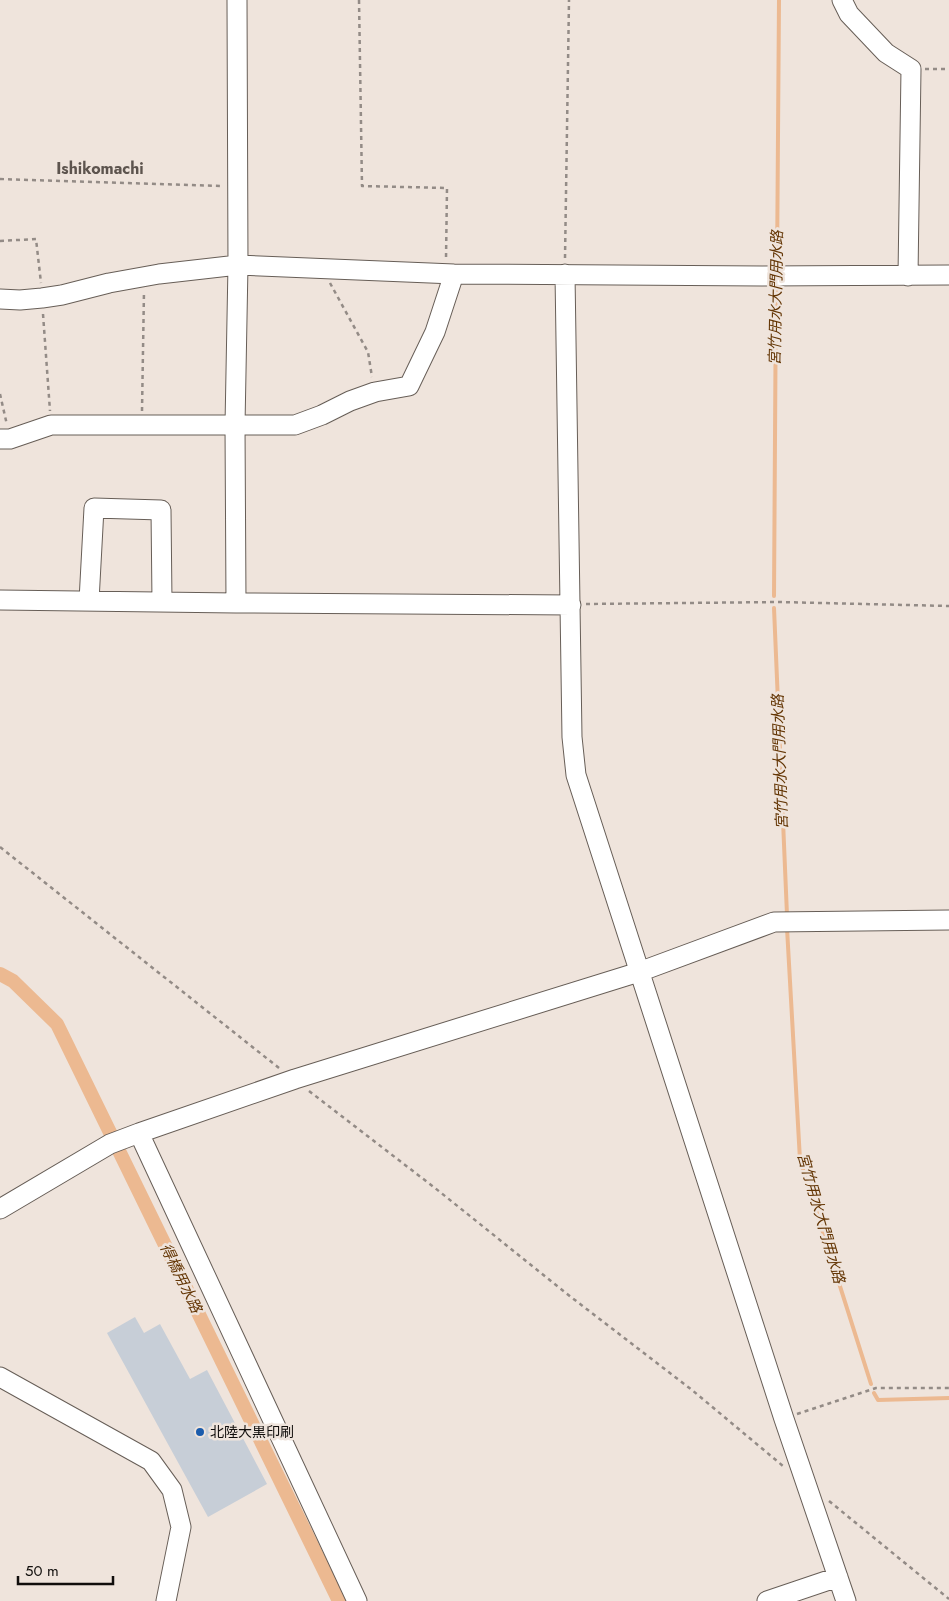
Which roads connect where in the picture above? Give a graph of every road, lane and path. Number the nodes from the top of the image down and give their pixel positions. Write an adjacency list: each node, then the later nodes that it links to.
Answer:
1 (237, 0): 8 (street)
2 (358, 0): 12 (path)
3 (570, 0): 13 (path)
4 (842, 0): 5 (street)
5 (911, 69): 6 (path); 15 (street)
6 (949, 69)
7 (0, 179): 8 (path)
8 (237, 186): 10 (street)
9 (0, 241): 17 (path)
10 (238, 265): 11 (street); 16 (street); 23 (street)
11 (322, 269): 12 (street); 19 (path)
12 (450, 274): 13 (street); 19 (street)
13 (565, 274): 15 (street); 29 (street)
14 (949, 275): 15 (street)
15 (908, 276)
16 (144, 277): 17 (street); 22 (path)
17 (42, 298): 18 (street); 21 (path)
18 (0, 299)
19 (375, 392): 23 (street)
20 (0, 394): 24 (path)
21 (51, 425): 22 (street); 24 (street)
22 (142, 425): 23 (street)
23 (235, 425): 28 (street)
24 (5, 439)
25 (0, 600): 26 (street)
26 (89, 601): 27 (street); 27 (street)
27 (162, 602): 28 (street)
28 (236, 603): 29 (street)
29 (571, 605): 30 (path); 33 (street)
30 (949, 606)
31 (0, 847): 34 (path)
32 (949, 920): 33 (street)
33 (639, 972): 34 (street); 39 (street)
34 (294, 1080): 35 (street); 40 (path)
35 (124, 1139): 36 (street); 45 (street)
36 (0, 1209)
37 (0, 1377): 44 (street)
38 (949, 1388): 39 (path)
39 (784, 1419): 42 (street)
40 (786, 1468)
41 (827, 1500): 43 (path)
42 (838, 1577): 46 (street); 47 (street)
43 (949, 1599)
44 (166, 1601)
45 (357, 1601)
46 (767, 1601)
47 (846, 1601)

